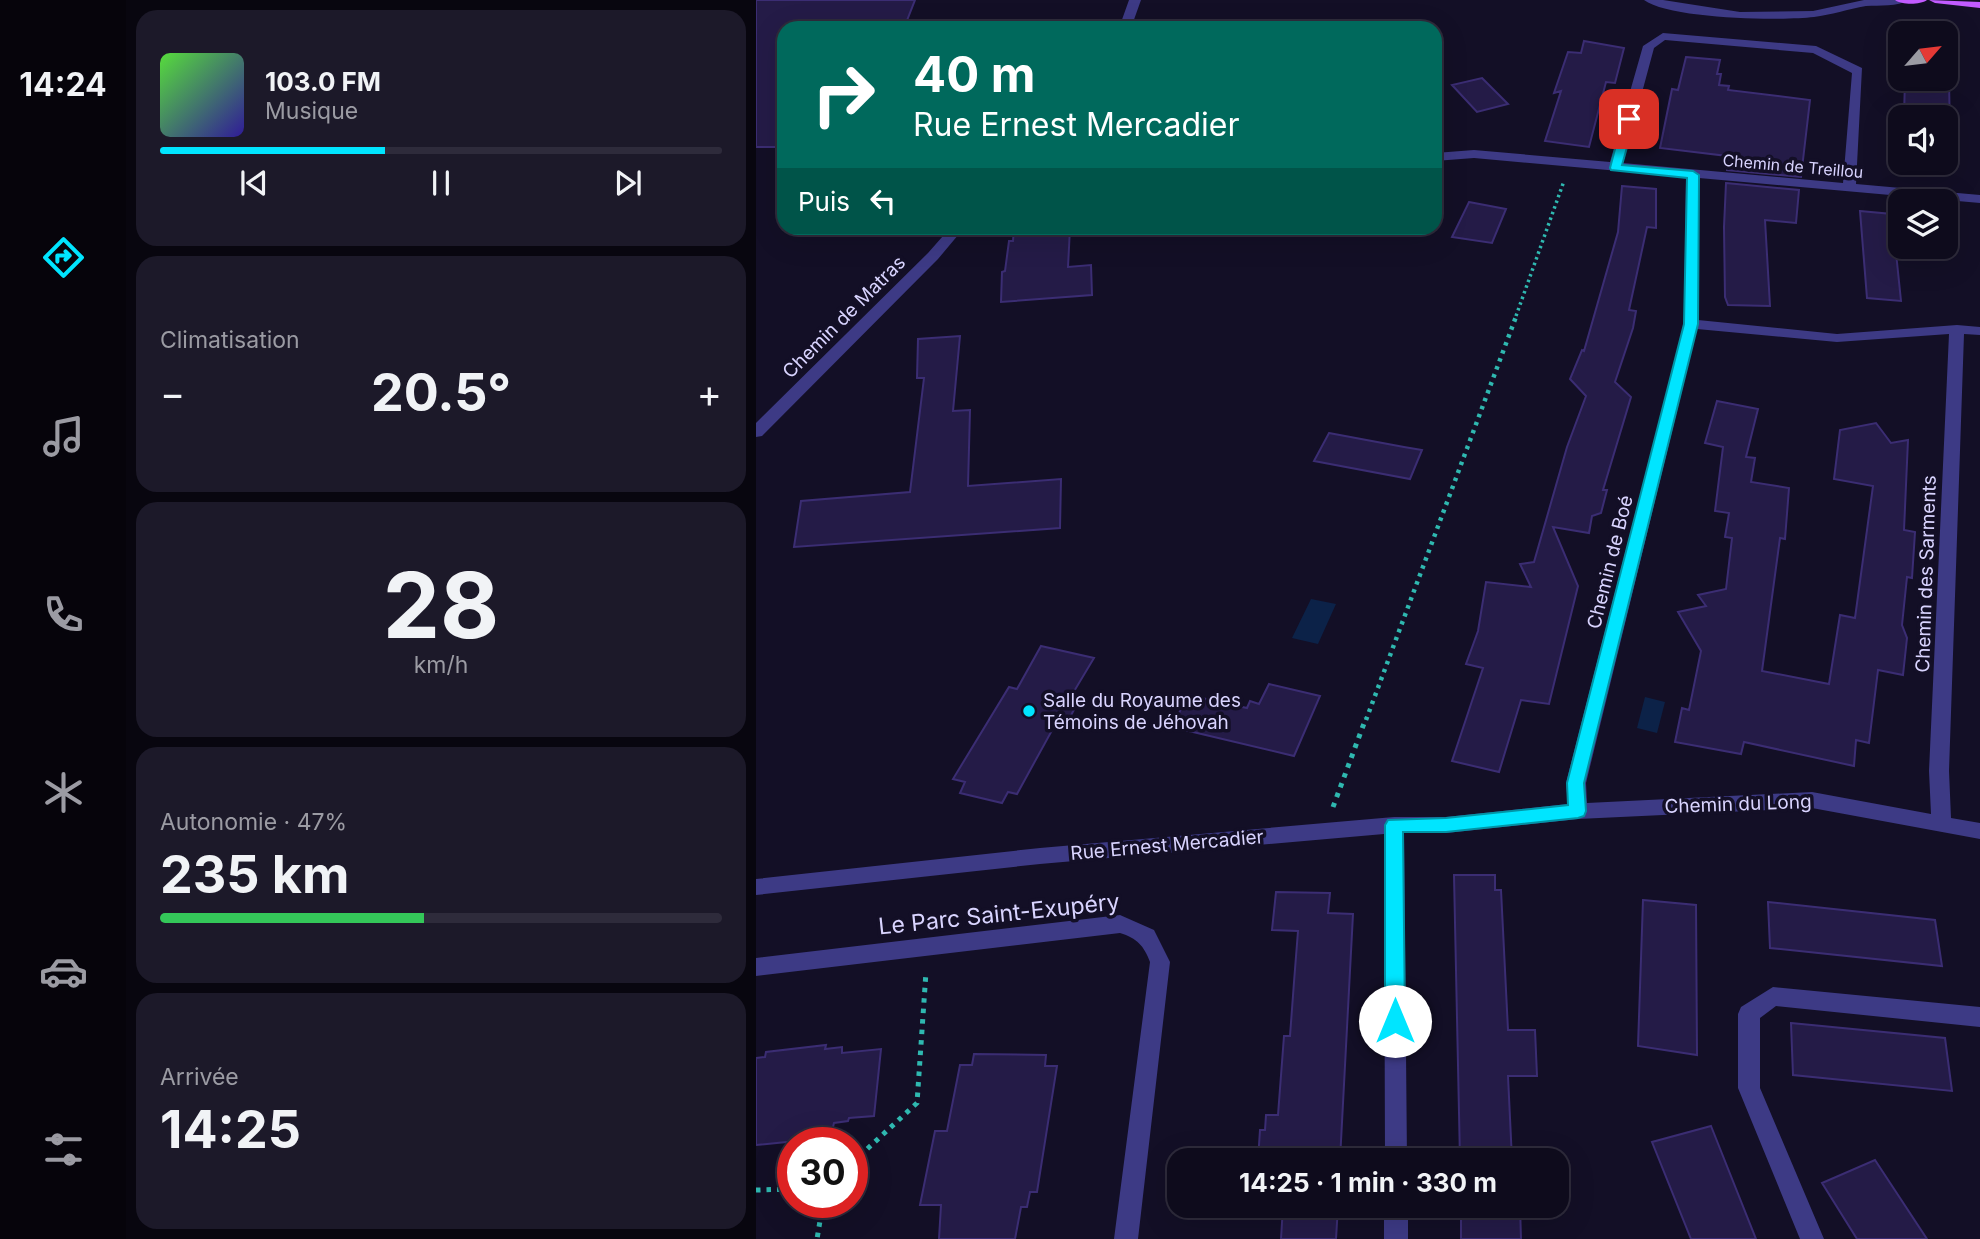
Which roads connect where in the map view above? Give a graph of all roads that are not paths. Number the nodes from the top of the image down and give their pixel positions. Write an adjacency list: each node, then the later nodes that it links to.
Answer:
1 (1135, 0): 9 (street)
2 (1650, 0): 8 (street)
3 (1817, 0): 8 (street)
4 (1902, 0): 5 (main road); 8 (street)
5 (1921, 0)
6 (1935, 0): 7 (main road)
7 (1980, 5)
8 (1786, 13)
9 (1128, 21)
10 (1442, 156): 11 (street, Chemin de Treillou)
11 (1615, 168): 12 (street, Chemin de Treillou); 13 (street)
12 (1693, 175): 13 (street, Chemin de Treillou); 16 (street, Chemin de Boé)
13 (1849, 188): 14 (street, Chemin de Treillou)
14 (1980, 198)
15 (951, 235): 19 (street, Chemin de Matras)
16 (1691, 324): 17 (street); 20 (street, Chemin de Boé)
17 (1957, 329): 18 (street); 21 (street, Chemin des Sarments)
18 (1980, 331)
19 (756, 432)
20 (1578, 811): 21 (street, Chemin du Long); 22 (street, Rue Ernest Mercadier)
21 (1941, 822): 23 (street, Chemin du Long)
22 (1394, 825): 24 (street, Rue Ernest Mercadier); 27 (street)
23 (1980, 831)
24 (756, 887)
25 (756, 967): 29 (street, Le Parc Saint-Exupéry)
26 (1980, 1017): 31 (street)
27 (1396, 1148)
28 (1396, 1218): 30 (street)
29 (1126, 1239)
30 (1396, 1239)
31 (1812, 1239)

